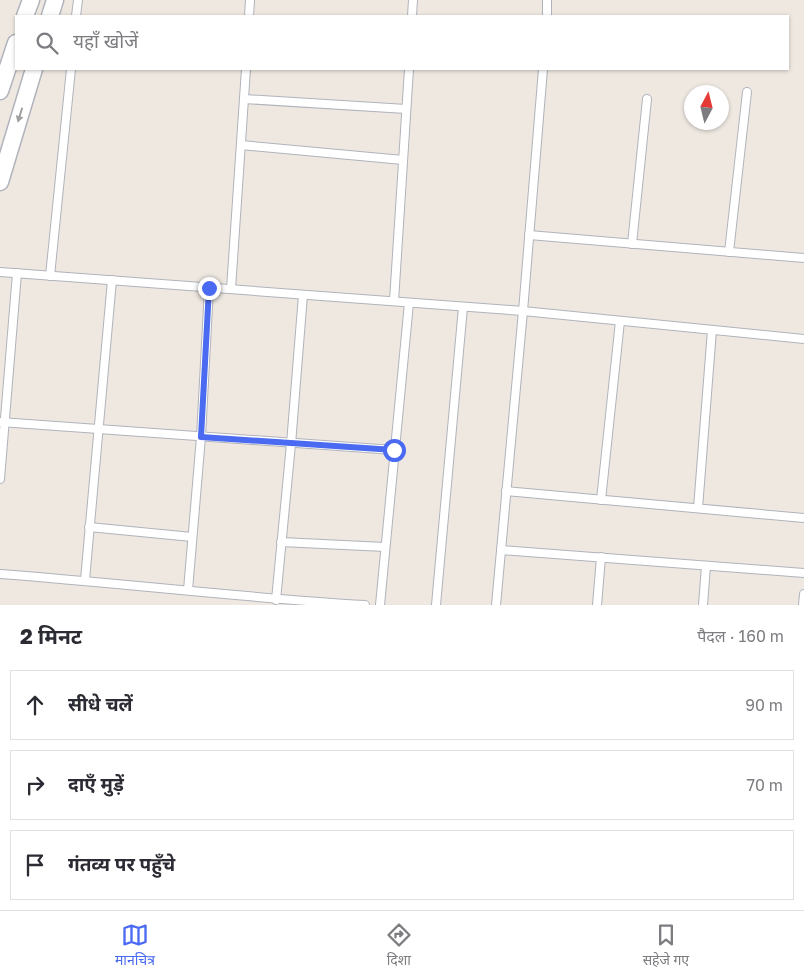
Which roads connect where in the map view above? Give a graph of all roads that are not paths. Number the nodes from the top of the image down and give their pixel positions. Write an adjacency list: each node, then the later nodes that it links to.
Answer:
1 (31, 0): 7 (street)
2 (55, 0): 8 (street)
3 (78, 0): 9 (lane)
4 (250, 0): 10 (lane)
5 (414, 0): 11 (lane)
6 (547, 0): 12 (lane)
7 (25, 15)
8 (50, 15)
9 (76, 15)
10 (249, 15)
11 (412, 15)
12 (547, 15)
13 (15, 46): 19 (street)
14 (34, 70): 26 (street, one-way to 26)
15 (71, 70): 33 (lane)
16 (246, 70): 21 (lane)
17 (409, 70): 23 (lane)
18 (543, 70): 27 (lane)
19 (0, 91)
20 (747, 92): 29 (lane)
21 (244, 99): 23 (lane); 24 (lane)
22 (647, 99): 28 (lane)
23 (406, 109): 25 (lane)
24 (241, 145): 25 (lane); 36 (lane)
25 (403, 160): 38 (lane)
26 (0, 182)
27 (529, 235): 28 (lane); 41 (lane)
28 (632, 244): 29 (lane)
29 (729, 252): 30 (lane)
30 (804, 258)
31 (0, 272): 32 (lane)
32 (17, 274): 33 (lane); 45 (lane)
33 (50, 276): 34 (lane)
34 (112, 280): 35 (lane); 46 (lane)
35 (209, 288): 36 (lane); 47 (lane)
36 (231, 289): 37 (lane)
37 (303, 295): 38 (lane); 48 (lane)
38 (394, 302): 39 (lane)
39 (410, 303): 40 (lane); 49 (lane)
40 (463, 307): 41 (lane); 71 (lane)
41 (523, 311): 42 (lane); 51 (lane)
42 (620, 321): 43 (lane); 52 (lane)
43 (712, 330): 44 (lane); 53 (lane)
44 (804, 339)
45 (2, 422): 46 (lane); 50 (lane)
46 (97, 429): 47 (lane); 55 (lane)
47 (201, 437): 48 (lane); 56 (lane)
48 (291, 444): 49 (lane); 57 (lane)
49 (394, 450): 58 (lane)
50 (0, 479)
51 (506, 491): 52 (lane); 59 (lane)
52 (602, 500): 53 (lane)
53 (698, 508): 54 (lane)
54 (804, 518)
55 (89, 527): 56 (lane); 64 (lane)
56 (192, 537): 65 (lane)
57 (281, 542): 58 (lane); 67 (lane)
58 (385, 547): 70 (lane)
59 (501, 550): 60 (lane); 72 (lane)
60 (601, 557): 61 (lane); 73 (lane)
61 (706, 566): 62 (lane); 74 (lane)
62 (804, 573)
63 (0, 574): 64 (lane)
64 (85, 580): 65 (lane)
65 (188, 590): 67 (lane)
66 (804, 594): 75 (lane)
67 (276, 600): 68 (lane)
68 (346, 604): 69 (lane)
69 (365, 605)
70 (380, 605)
71 (436, 605)
72 (496, 605)
73 (597, 605)
74 (703, 605)
75 (803, 605)

